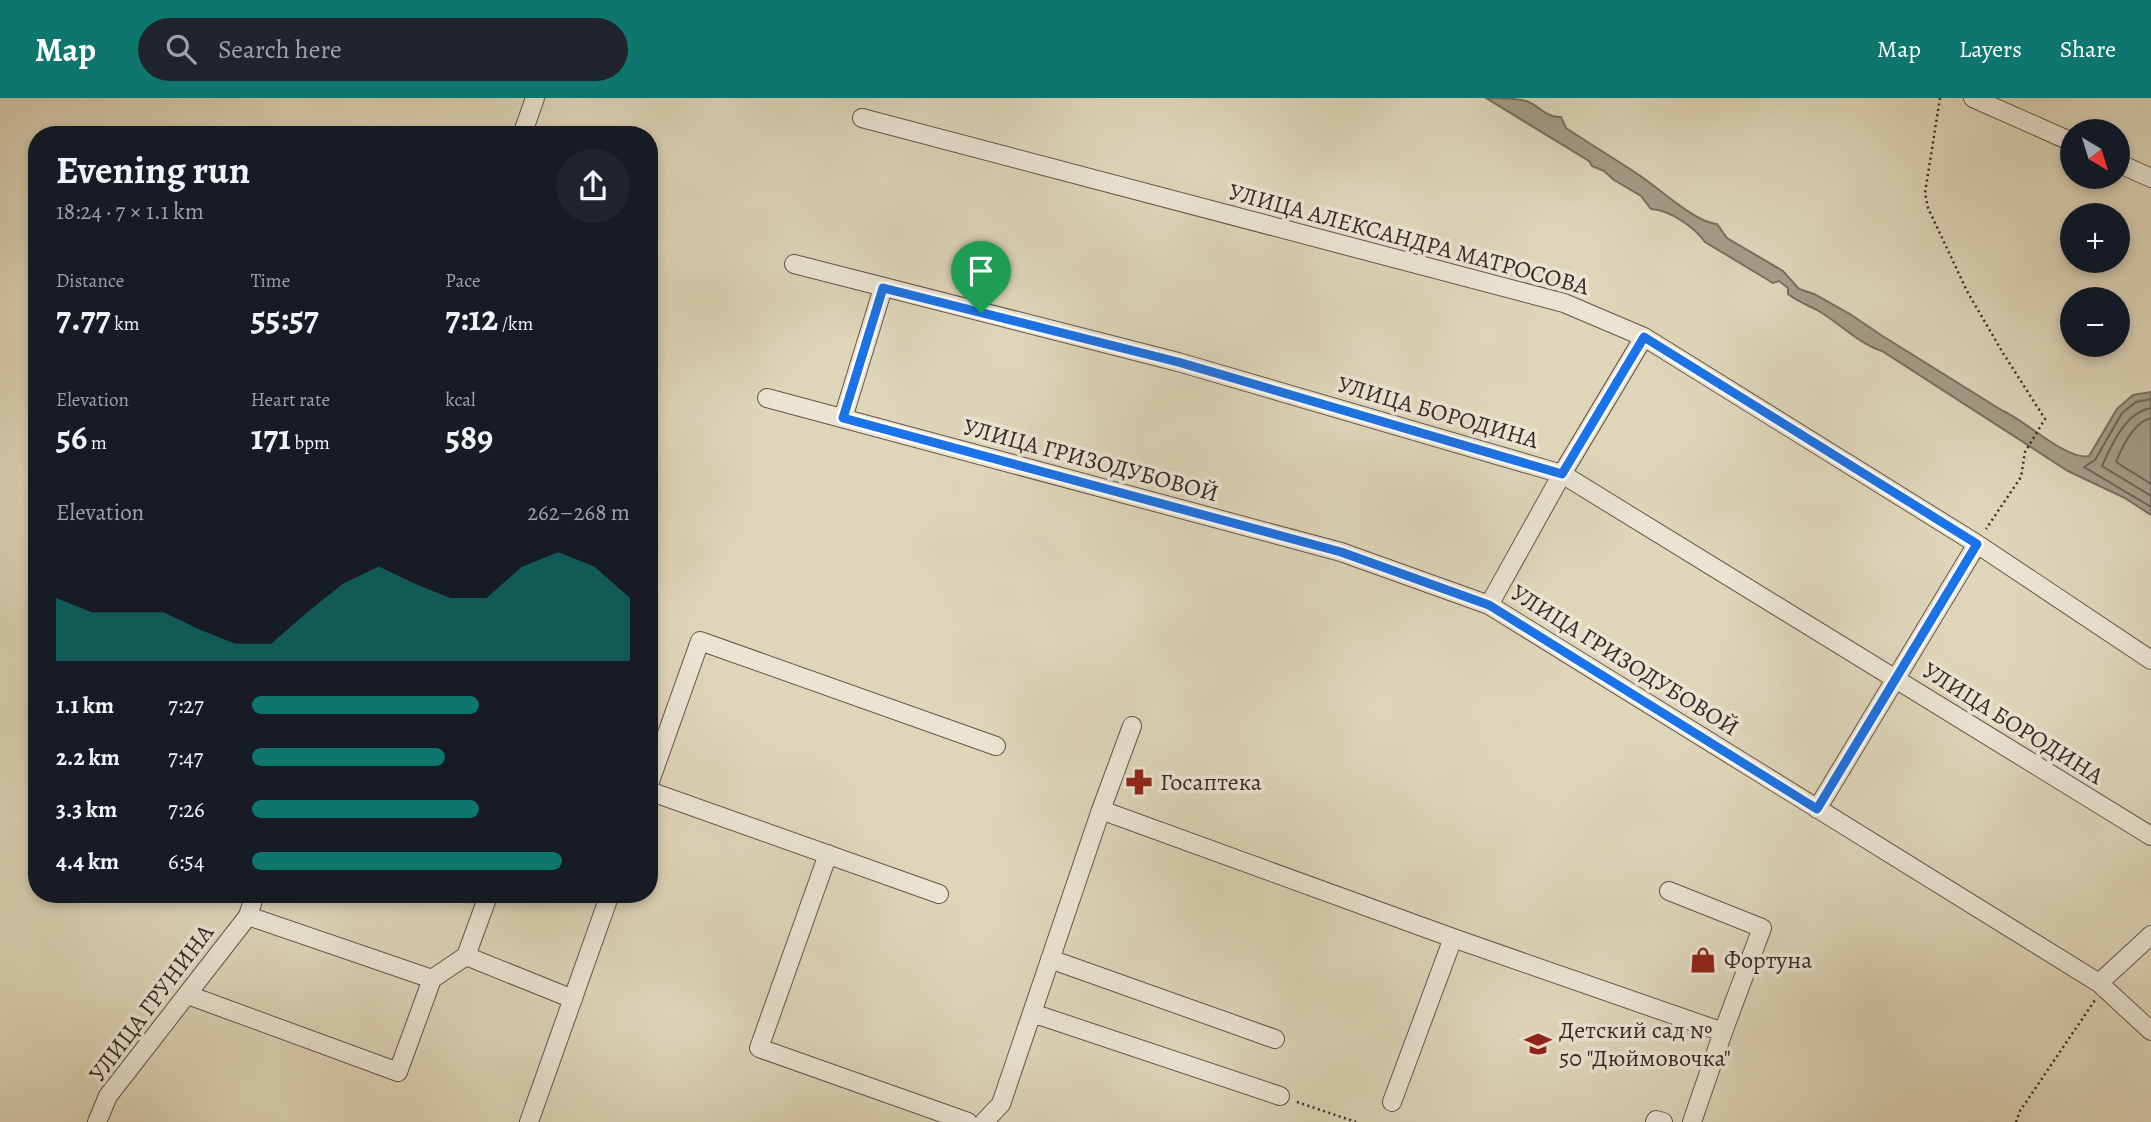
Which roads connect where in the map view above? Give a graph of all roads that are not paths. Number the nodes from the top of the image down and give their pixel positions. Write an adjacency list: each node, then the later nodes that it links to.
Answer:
1 (535, 98): 4 (street)
2 (1973, 98): 5 (street)
3 (862, 118): 10 (street, УЛИЦА АЛЕКСАНДРА МАТРОСОВА)
4 (525, 126)
5 (2060, 137)
6 (2130, 168): 7 (street)
7 (2151, 178)
8 (794, 264): 9 (street, УЛИЦА БОРОДИНА)
9 (883, 288): 12 (street); 13 (street, УЛИЦА БОРОДИНА)
10 (1644, 337): 13 (street); 14 (street, УЛИЦА АЛЕКСАНДРА МАТРОСОВА)
11 (767, 398): 12 (street, УЛИЦА ГРИЗОДУБОВОЙ)
12 (843, 418): 15 (street, УЛИЦА ГРИЗОДУБОВОЙ)
13 (1562, 474): 15 (street); 17 (street, УЛИЦА БОРОДИНА)
14 (1977, 544): 16 (street, УЛИЦА АЛЕКСАНДРА МАТРОСОВА); 17 (street)
15 (1489, 605): 22 (street, УЛИЦА ГРИЗОДУБОВОЙ)
16 (2151, 660)
17 (1895, 678): 22 (street); 24 (street, УЛИЦА БОРОДИНА)
18 (1132, 726): 23 (street)
19 (996, 746): 20 (street)
20 (658, 759)
21 (658, 794): 25 (street)
22 (1817, 809): 37 (street, УЛИЦА ГРИЗОДУБОВОЙ)
23 (1101, 810): 33 (street); 35 (street)
24 (2151, 836)
25 (828, 854): 27 (street); 48 (street)
26 (1669, 891): 42 (street)
27 (939, 894)
28 (252, 903): 31 (street, УЛИЦА ГРУНИНА)
29 (483, 903): 34 (street)
30 (607, 903): 39 (street)
31 (248, 916): 36 (street, УЛИЦА ГРУНИНА); 38 (street, УЛИЦА ГРУНИНА)
32 (2151, 935): 37 (street)
33 (1453, 938): 42 (street); 45 (street)
34 (466, 956): 36 (street); 39 (street)
35 (1050, 959): 40 (street); 43 (street)
36 (432, 979): 38 (street)
37 (2099, 983): 41 (street, УЛИЦА ГРИЗОДУБОВОЙ)
38 (188, 995): 46 (street, УЛИЦА ГРУНИНА)
39 (573, 999): 47 (street)
40 (1032, 1013): 44 (street); 49 (street)
41 (2151, 1031)
42 (1723, 1032): 52 (street)
43 (1275, 1039)
44 (1280, 1096)
45 (1392, 1102)
46 (97, 1122)
47 (529, 1122)
48 (968, 1122)
49 (984, 1122)
50 (1655, 1122): 51 (street)
51 (1663, 1122)
52 (1692, 1122)

